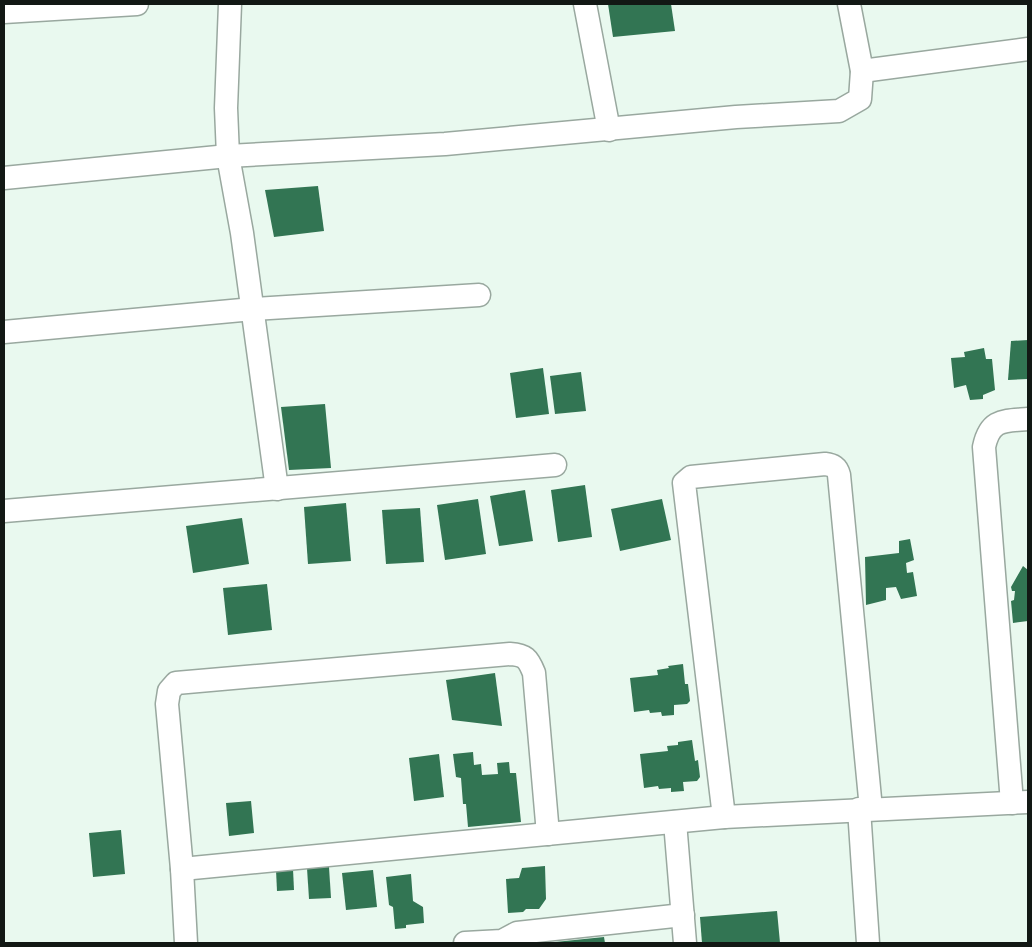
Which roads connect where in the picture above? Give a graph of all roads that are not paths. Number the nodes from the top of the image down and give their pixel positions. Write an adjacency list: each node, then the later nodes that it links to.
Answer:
1 (137, 4): 5 (street)
2 (230, 4): 9 (street)
3 (585, 4): 8 (street)
4 (849, 4): 7 (street)
5 (4, 12)
6 (1028, 49): 7 (street)
7 (862, 71): 8 (street)
8 (609, 130): 9 (street)
9 (228, 156): 10 (street); 12 (street)
10 (4, 178)
11 (479, 295): 12 (street)
12 (253, 309): 13 (street); 16 (street)
13 (4, 332)
14 (1028, 419): 18 (street)
15 (555, 466): 16 (street)
16 (277, 488): 17 (street)
17 (4, 511)
18 (1020, 803): 19 (street)
19 (865, 809): 20 (street); 20 (street); 29 (street)
20 (724, 817): 21 (street)
21 (676, 822): 22 (street); 24 (street)
22 (548, 834): 23 (street); 23 (street)
23 (182, 869): 26 (street)
24 (683, 915): 25 (street); 28 (street)
25 (517, 938): 27 (street)
26 (186, 943)
27 (465, 943)
28 (685, 943)
29 (868, 943)

